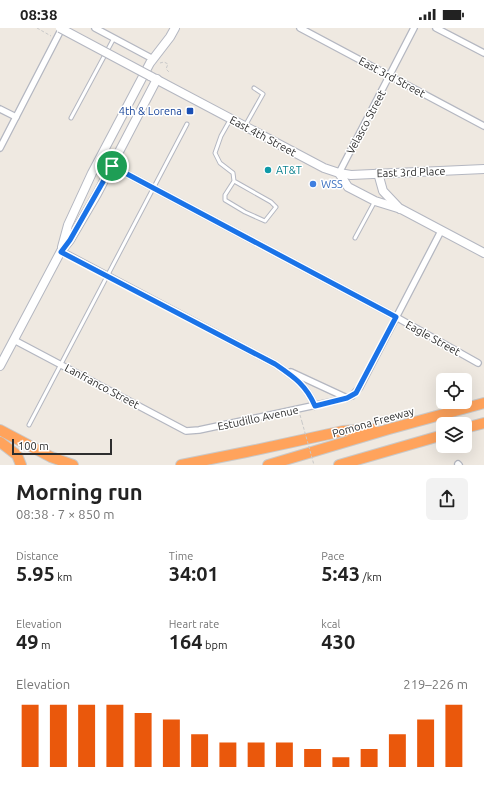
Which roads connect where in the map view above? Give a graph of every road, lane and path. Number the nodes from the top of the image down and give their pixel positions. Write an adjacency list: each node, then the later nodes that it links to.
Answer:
1 (37, 28): 9 (path)
2 (61, 28): 9 (street); 14 (main road, East 4th Street, bridge)
3 (95, 28): 8 (street)
4 (175, 28): 11 (main road)
5 (300, 28): 13 (street, East 3rd Street)
6 (414, 28): 13 (street, Velasco Street)
7 (436, 28): 10 (street)
8 (114, 38): 11 (street); 20 (lane)
9 (57, 39): 19 (street)
10 (484, 53)
11 (157, 61): 12 (path); 36 (main road)
12 (168, 73)
13 (390, 76): 24 (street, East 3rd Street); 28 (street, Velasco Street)
14 (154, 78): 21 (main road, East 4th Street); 26 (main road)
15 (254, 88): 16 (lane)
16 (263, 94): 17 (lane); 23 (lane)
17 (267, 97)
18 (0, 109): 19 (street)
19 (16, 117): 25 (street)
20 (71, 118)
21 (231, 118): 23 (main road, East 4th Street); 30 (lane)
22 (186, 124): 31 (lane)
23 (245, 126): 28 (main road, East 4th Street)
24 (484, 126)
25 (0, 148)
26 (112, 166): 31 (street, Eagle Street); 36 (main road)
27 (484, 169): 29 (main road, East 3rd Place)
28 (339, 173): 29 (main road, East 3rd Place); 32 (main road)
29 (378, 173): 33 (main road)
30 (234, 181): 30 (lane)
31 (153, 189): 38 (lane); 39 (street, Eagle Street)
32 (375, 201): 33 (main road); 35 (lane)
33 (401, 210): 34 (main road)
34 (442, 231): 37 (main road); 39 (street, Estudillo Avenue)
35 (355, 238)
36 (61, 252): 38 (street); 40 (main road)
37 (484, 253)
38 (107, 276): 42 (lane); 43 (street)
39 (396, 317): 41 (street, Eagle Street); 45 (street, Estudillo Avenue)
40 (14, 340): 42 (street, Lanfranco Street); 44 (main road)
41 (478, 363)
42 (61, 364): 50 (lane); 54 (street, Lanfranco Street)
43 (275, 364): 45 (street); 47 (street)
44 (0, 366)
45 (347, 398): 47 (street, Estudillo Avenue)
46 (484, 403): 52 (highway, Pomona Freeway)
47 (315, 406): 48 (street, Estudillo Avenue)
48 (299, 409): 54 (street, Estudillo Avenue); 61 (path, bridge)
49 (484, 423): 51 (highway)
50 (29, 425)
51 (472, 426)
52 (389, 429): 59 (highway); 60 (highway, Pomona Freeway)
53 (0, 430): 58 (highway)
54 (191, 431)
55 (436, 437): 62 (highway)
56 (0, 442): 57 (highway)
57 (21, 465)
58 (73, 465)
59 (181, 465)
60 (268, 465)
61 (314, 465)
62 (339, 465)

